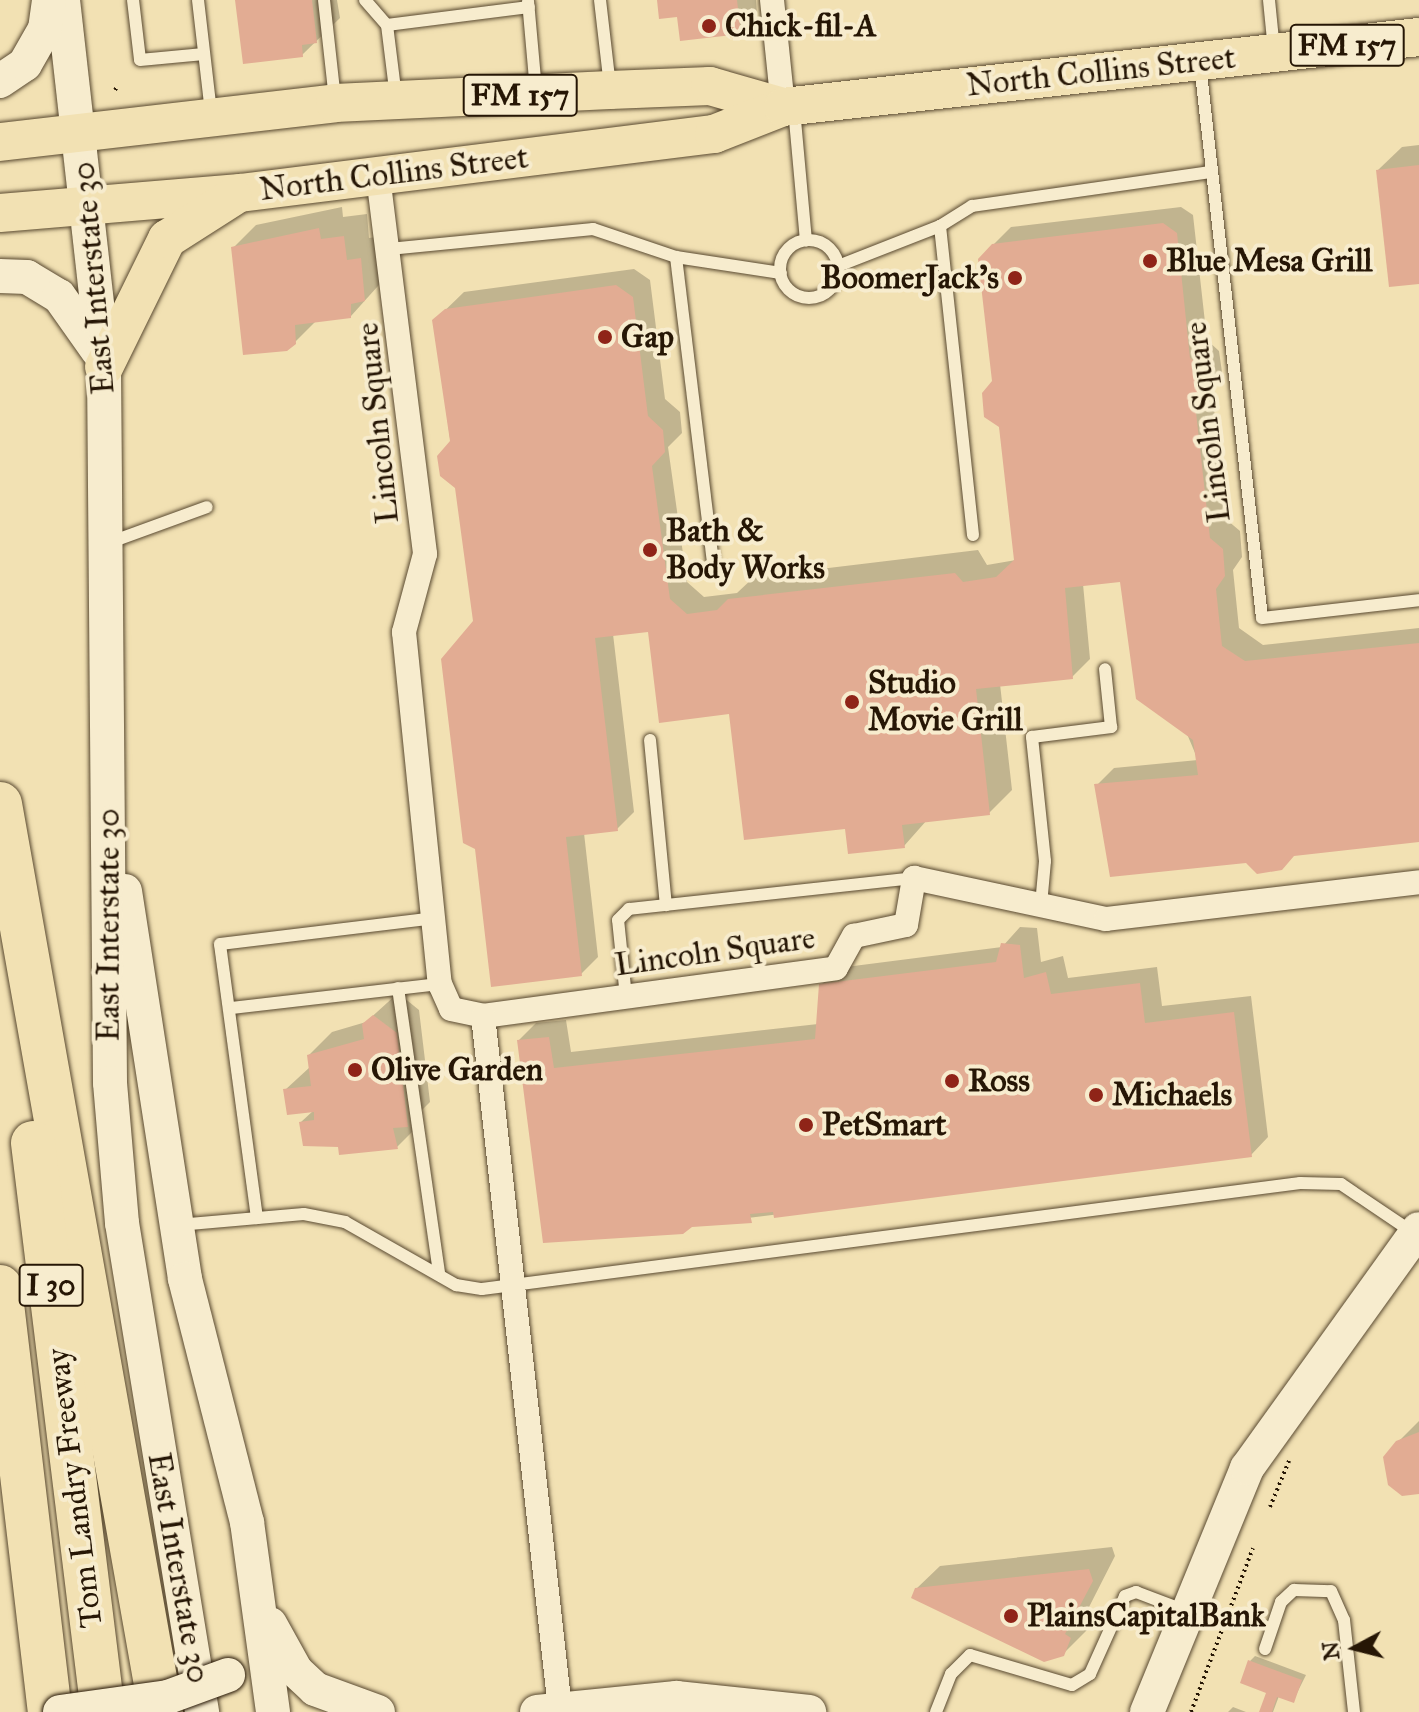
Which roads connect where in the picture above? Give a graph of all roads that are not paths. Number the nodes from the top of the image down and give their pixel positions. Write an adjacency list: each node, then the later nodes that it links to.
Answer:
1 (49, 0): 16 (main road)
2 (63, 0): 23 (main road, East Interstate 30)
3 (133, 0): 14 (lane)
4 (198, 0): 14 (lane)
5 (324, 0): 20 (lane)
6 (365, 0): 11 (lane)
7 (600, 0): 17 (lane)
8 (772, 0): 21 (street)
9 (1269, 0): 13 (lane)
10 (529, 4): 11 (lane); 18 (lane)
11 (387, 25): 19 (lane)
12 (1419, 37): 13 (main road, North Collins Street / FM 157)
13 (1274, 53): 15 (main road, North Collins Street / FM 157)
14 (204, 54): 22 (lane)
15 (1199, 61): 21 (main road, North Collins Street / FM 157); 25 (lane, Lincoln Square)
16 (0, 81)
17 (610, 90): 18 (main road, North Collins Street / FM 157); 21 (main road, North Collins Street / FM 157)
18 (536, 94): 19 (main road, North Collins Street / FM 157)
19 (396, 100): 20 (main road, North Collins Street / FM 157)
20 (335, 103): 22 (main road, North Collins Street / FM 157)
21 (789, 106): 26 (main road, North Collins Street / FM 157); 31 (lane)
22 (211, 116): 23 (main road, North Collins Street / FM 157)
23 (81, 132): 24 (main road, North Collins Street / FM 157); 28 (main road, East Interstate 30)
24 (0, 142)
25 (1212, 172): 30 (lane); 42 (lane, Lincoln Square)
26 (378, 176): 27 (main road, North Collins Street / FM 157); 32 (street, Lincoln Square)
27 (240, 193): 28 (main road, North Collins Street / FM 157); 37 (main road)
28 (88, 209): 29 (main road, North Collins Street / FM 157); 37 (main road, East Interstate 30)
29 (7, 212)
30 (940, 226): 34 (lane); 39 (lane)
31 (806, 240): 34 (lane); 35 (lane)
32 (389, 249): 33 (lane); 52 (street, Lincoln Square)
33 (676, 257): 35 (lane); 41 (lane)
34 (838, 266): 35 (lane)
35 (781, 273)
36 (0, 276): 37 (main road)
37 (104, 367): 40 (main road, East Interstate 30)
38 (207, 507): 40 (lane)
39 (973, 535)
40 (108, 543): 45 (main road, East Interstate 30)
41 (713, 561)
42 (1419, 600)
43 (1105, 669): 51 (lane)
44 (650, 740): 50 (lane)
45 (108, 764): 59 (main road); 72 (main road, East Interstate 30)
46 (0, 804): 71 (highway)
47 (914, 878): 50 (lane); 51 (street); 55 (street, Lincoln Square)
48 (0, 882): 70 (highway, Tom Landry Freeway / I 30)
49 (1419, 882): 51 (street)
50 (666, 905): 55 (lane)
51 (1041, 905)
52 (435, 918): 53 (street, Lincoln Square); 56 (lane)
53 (440, 984): 54 (lane); 57 (street, Lincoln Square)
54 (398, 988): 56 (lane); 61 (lane)
55 (626, 997): 57 (street, Lincoln Square)
56 (231, 1008): 58 (lane)
57 (483, 1016): 62 (street)
58 (257, 1218): 59 (lane); 61 (lane)
59 (175, 1226): 65 (main road)
60 (1418, 1234): 62 (lane); 64 (main road)
61 (439, 1274): 62 (lane)
62 (515, 1285): 67 (street)
63 (0, 1287): 68 (highway, I 30)
64 (1186, 1611): 76 (lane); 77 (main road)
65 (261, 1615): 69 (main road, bridge); 73 (main road); 74 (main road)
66 (1265, 1649): 78 (lane)
67 (549, 1710): 75 (main road)
68 (50, 1712)
69 (60, 1712)
70 (103, 1712)
71 (161, 1712)
72 (202, 1712)
73 (273, 1712)
74 (378, 1712)
75 (809, 1712)
76 (936, 1712)
77 (1147, 1712)
78 (1354, 1712)

